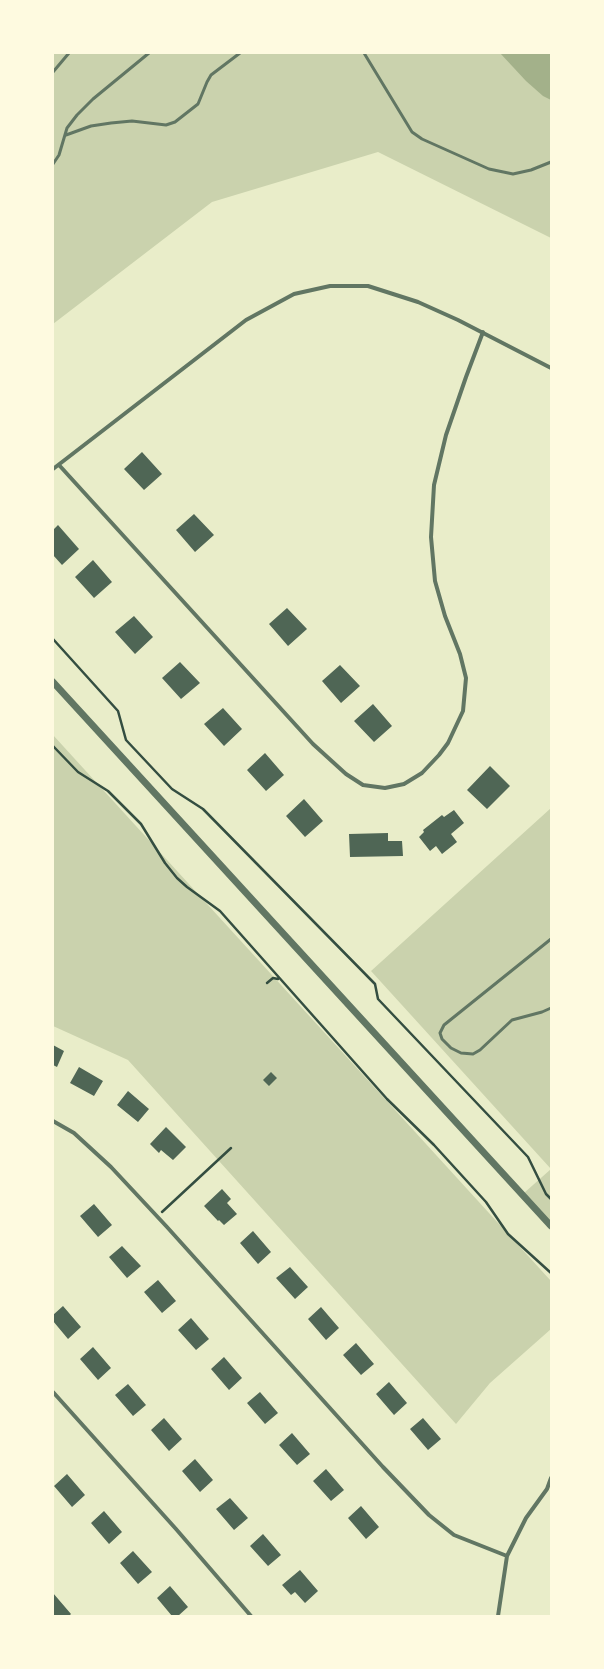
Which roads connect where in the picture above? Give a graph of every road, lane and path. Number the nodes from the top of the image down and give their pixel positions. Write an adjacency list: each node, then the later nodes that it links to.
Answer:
1 (69, 53): 5 (lane)
2 (149, 53): 6 (lane)
3 (240, 53): 6 (lane)
4 (364, 53): 7 (lane)
5 (53, 72)
6 (66, 135): 8 (lane)
7 (551, 162)
8 (53, 164)
9 (483, 332): 10 (street); 11 (street); 11 (street)
10 (551, 368)
11 (60, 465): 12 (street)
12 (53, 469)
13 (53, 639): 22 (path)
14 (53, 682): 24 (street)
15 (53, 746): 17 (path)
16 (551, 939): 19 (lane)
17 (279, 978): 18 (path); 25 (path)
18 (267, 983)
19 (551, 1008)
20 (53, 1121): 23 (street)
21 (231, 1148): 23 (path)
22 (551, 1199)
23 (157, 1216): 29 (street)
24 (551, 1226)
25 (551, 1273)
26 (53, 1392): 30 (street)
27 (551, 1478): 28 (street)
28 (549, 1488): 29 (street)
29 (507, 1556): 31 (street)
30 (251, 1616)
31 (498, 1616)

